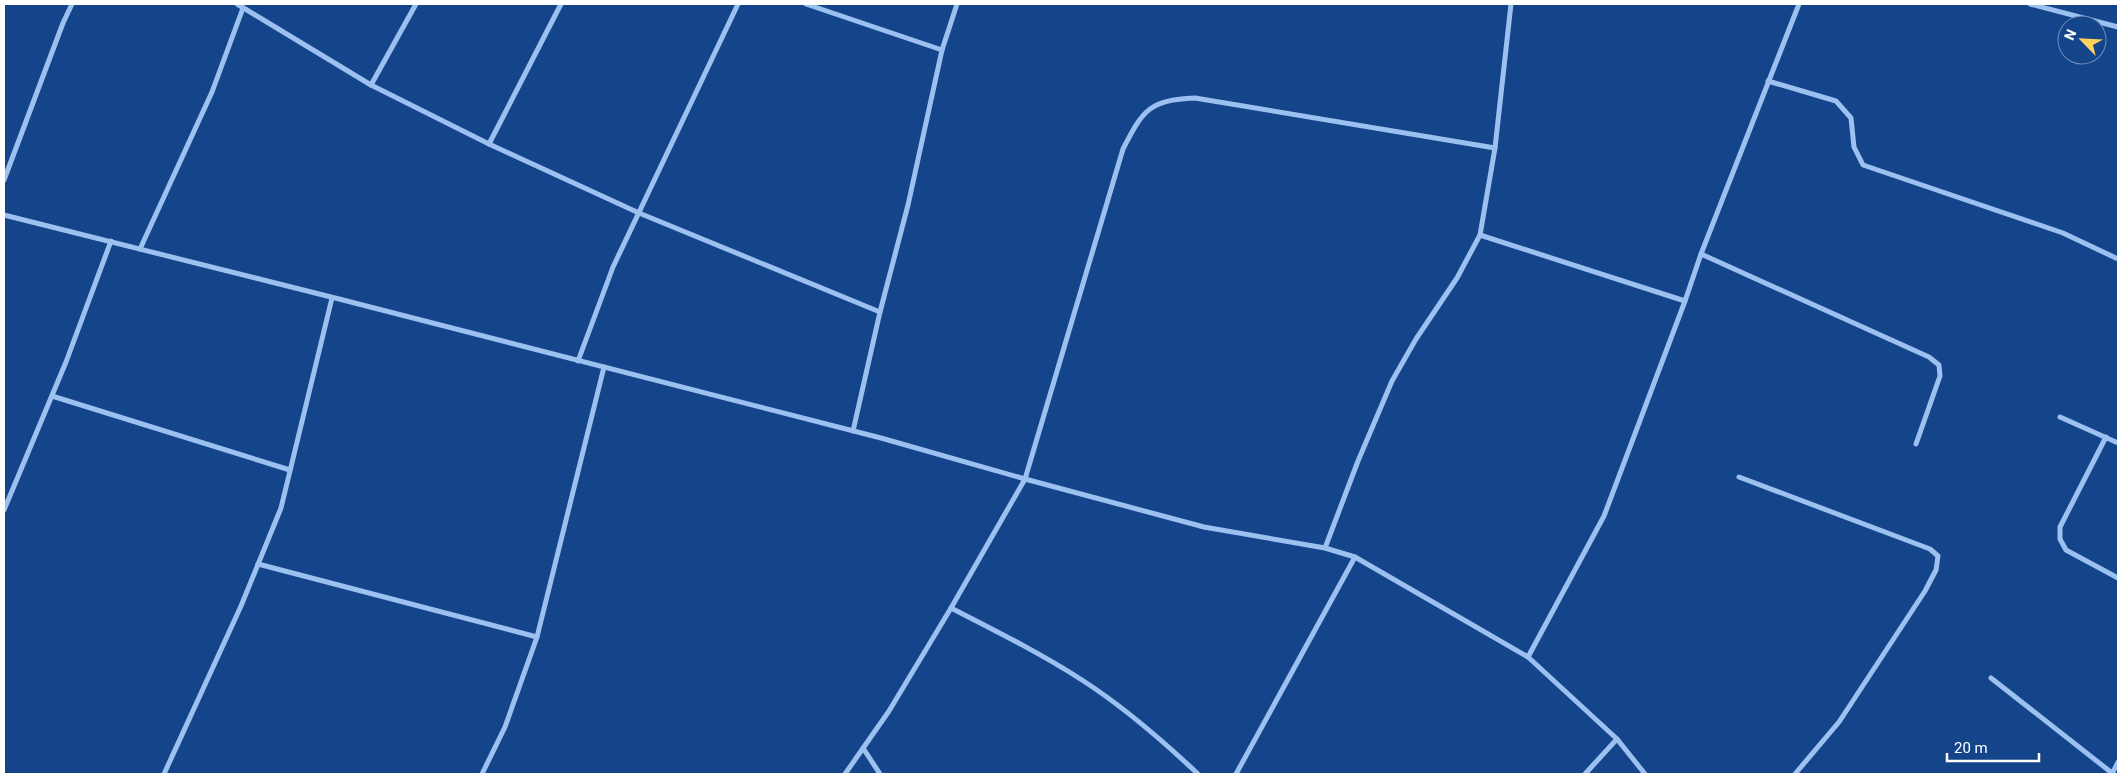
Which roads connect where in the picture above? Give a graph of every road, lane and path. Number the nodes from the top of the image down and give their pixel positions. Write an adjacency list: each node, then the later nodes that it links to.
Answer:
1 (72, 4): 18 (street)
2 (237, 4): 11 (street)
3 (416, 4): 15 (street)
4 (561, 4): 16 (street)
5 (738, 4): 19 (street)
6 (806, 4): 13 (street)
7 (957, 4): 13 (street)
8 (1511, 4): 17 (street)
9 (1799, 4): 14 (street)
10 (2030, 4): 12 (street)
11 (243, 8): 15 (street); 23 (street)
12 (2118, 27)
13 (942, 50): 28 (street)
14 (1768, 81): 24 (street); 25 (street)
15 (371, 85): 16 (street)
16 (489, 144): 19 (street)
17 (1495, 148): 21 (street); 39 (street)
18 (4, 180)
19 (639, 213): 28 (street); 29 (street)
20 (4, 215): 22 (street)
21 (1480, 235): 27 (street); 41 (street)
22 (111, 241): 23 (street); 31 (street)
23 (140, 249): 26 (street)
24 (1701, 254): 27 (street); 36 (street)
25 (2118, 259)
26 (332, 298): 29 (street); 37 (street)
27 (1686, 301): 47 (street)
28 (880, 312): 33 (street)
29 (578, 361): 30 (street)
30 (604, 368): 33 (street); 46 (street)
31 (52, 396): 37 (street); 40 (street)
32 (2060, 417): 34 (street)
33 (854, 431): 39 (street)
34 (2106, 437): 35 (street); 44 (street)
35 (2118, 443)
36 (1916, 444)
37 (290, 470): 43 (street)
38 (1739, 477): 60 (street)
39 (1025, 479): 41 (street); 45 (street)
40 (4, 510)
41 (1325, 548): 42 (street)
42 (1355, 557): 47 (street); 57 (street)
43 (258, 564): 46 (street); 52 (street)
44 (2118, 578)
45 (952, 608): 50 (street); 56 (street)
46 (537, 637): 53 (street)
47 (1528, 657): 49 (street)
48 (1991, 678): 61 (street)
49 (1617, 738): 58 (street); 59 (street)
50 (863, 748): 54 (street); 55 (street)
51 (2118, 762): 61 (street)
52 (164, 774)
53 (482, 774)
54 (845, 774)
55 (880, 774)
56 (1198, 774)
57 (1236, 774)
58 (1585, 774)
59 (1645, 774)
60 (1795, 774)
61 (2112, 774)

